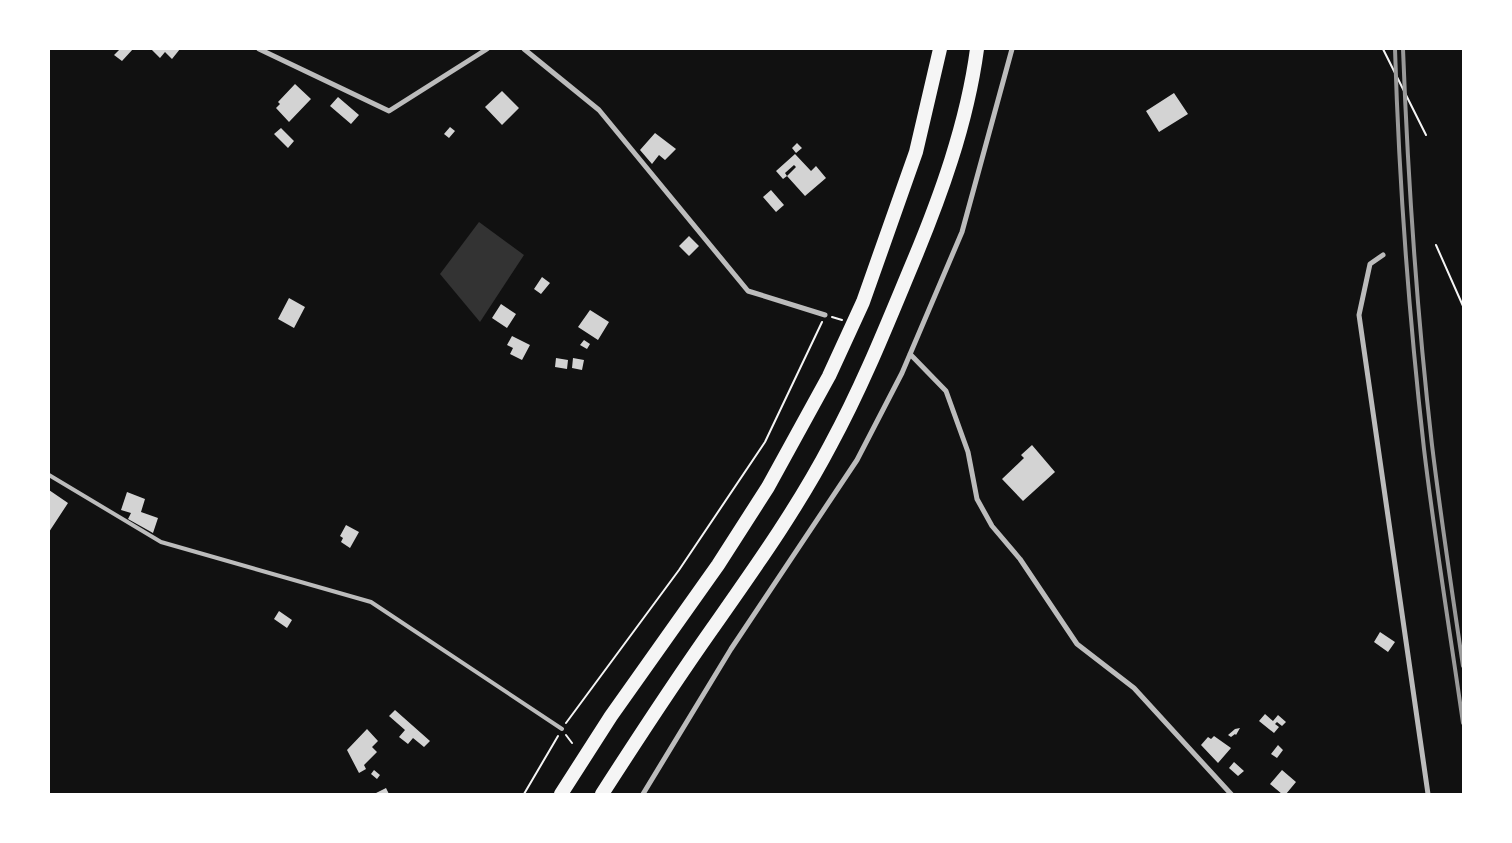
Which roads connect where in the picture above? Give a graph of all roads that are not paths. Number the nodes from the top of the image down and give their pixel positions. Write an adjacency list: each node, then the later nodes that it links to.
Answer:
1 (259, 49): 2 (street)
2 (487, 49)
3 (524, 49): 10 (street)
4 (940, 49): 14 (highway)
5 (977, 49): 8 (highway)
6 (982, 49): 8 (highway)
7 (1012, 49): 11 (street)
8 (974, 68): 15 (highway)
9 (1383, 255): 18 (street)
10 (825, 315)
11 (910, 354): 16 (street); 17 (street)
12 (49, 475): 13 (lane)
13 (562, 729)
14 (562, 794)
15 (602, 794)
16 (643, 794)
17 (1231, 794)
18 (1428, 794)

